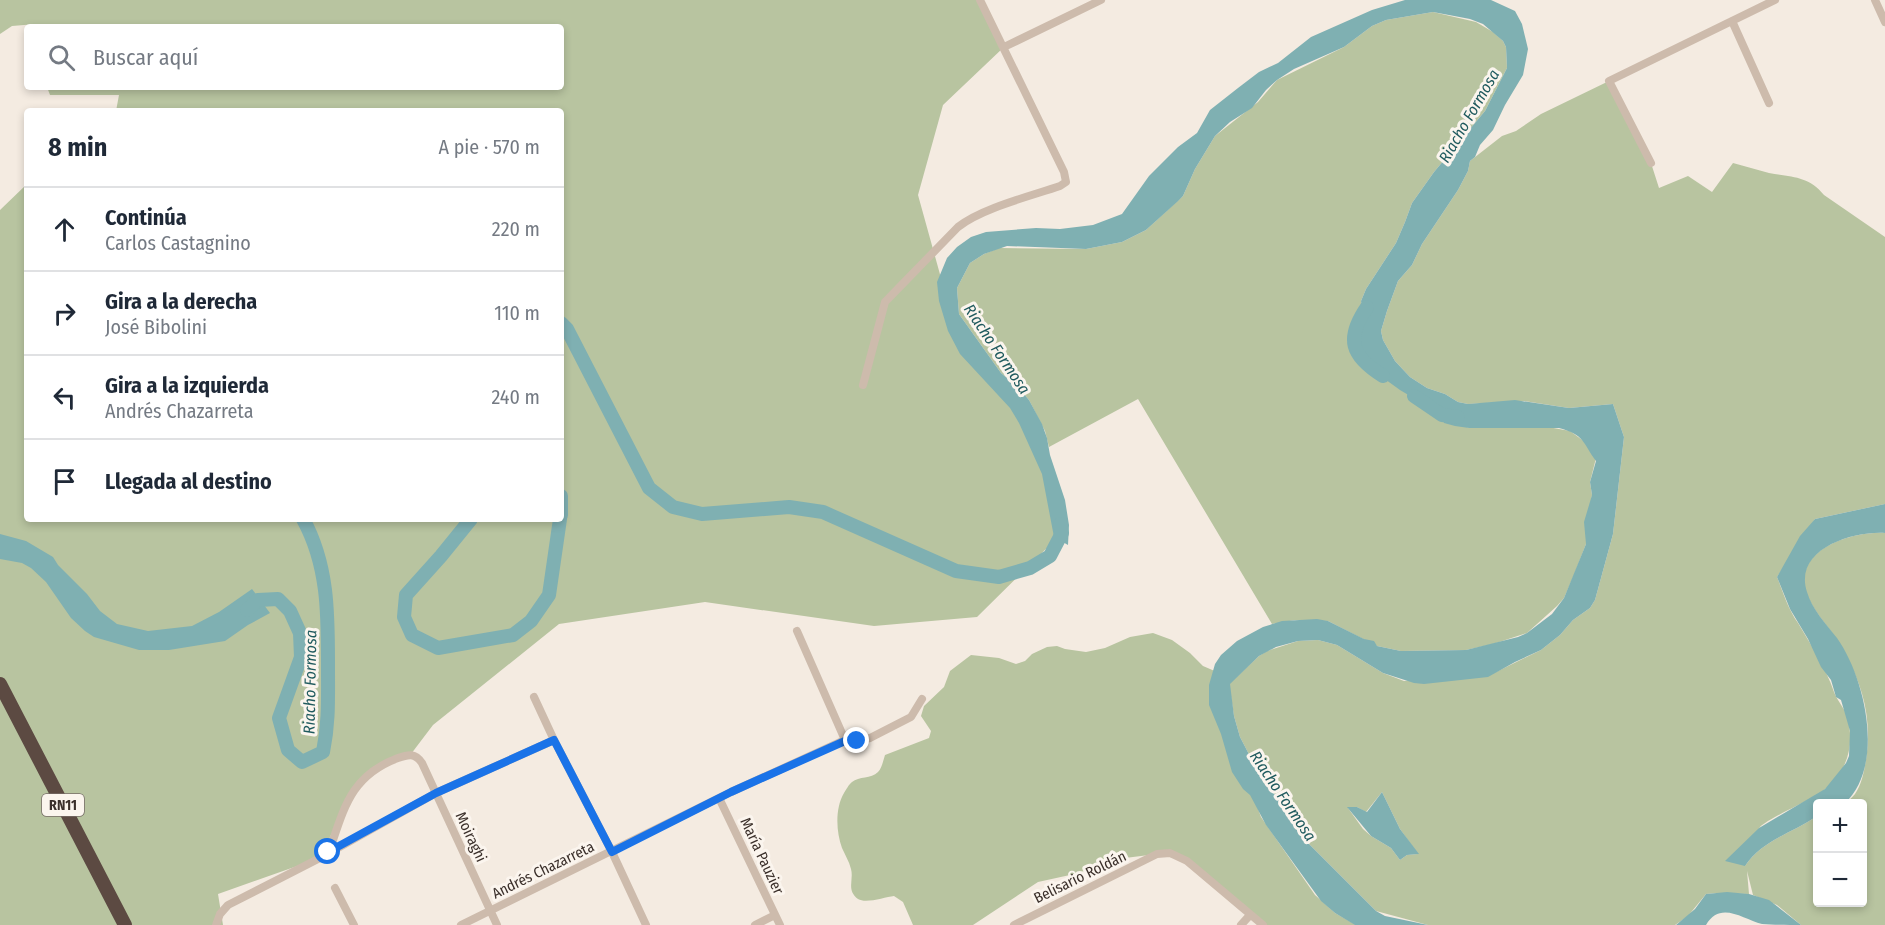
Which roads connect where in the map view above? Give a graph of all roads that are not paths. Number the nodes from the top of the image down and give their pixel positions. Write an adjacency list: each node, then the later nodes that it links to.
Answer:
1 (980, 0): 7 (street)
2 (1101, 0): 7 (street)
3 (1775, 0): 5 (street)
4 (1875, 0): 6 (street)
5 (1732, 21): 8 (street); 9 (street)
6 (1885, 22)
7 (1004, 47): 10 (street)
8 (1769, 103)
9 (1651, 162)
10 (863, 385)
11 (797, 631): 16 (street)
12 (0, 684): 25 (highway, RN11)
13 (534, 697): 15 (street)
14 (922, 699): 16 (street, Andrés Chazarreta)
15 (554, 740): 17 (street); 20 (street)
16 (845, 741): 18 (street, Andrés Chazarreta)
17 (436, 793): 19 (street); 19 (street, Moiraghi); 22 (street, Moiraghi)
18 (719, 798): 20 (street, Andrés Chazarreta); 23 (street, María Pauzier)
19 (328, 852): 26 (street)
20 (612, 852): 22 (street, Andrés Chazarreta); 30 (street)
21 (335, 888): 27 (street)
22 (490, 911): 28 (street, Andrés Chazarreta); 29 (street, Moiraghi)
23 (775, 915): 31 (street); 32 (street, María Pauzier)
24 (1250, 915): 33 (street, Belisario Roldán); 34 (street); 35 (street)
25 (125, 925)
26 (216, 925)
27 (354, 925)
28 (461, 925)
29 (497, 925)
30 (646, 925)
31 (755, 925)
32 (780, 925)
33 (1014, 925)
34 (1242, 925)
35 (1263, 925)

